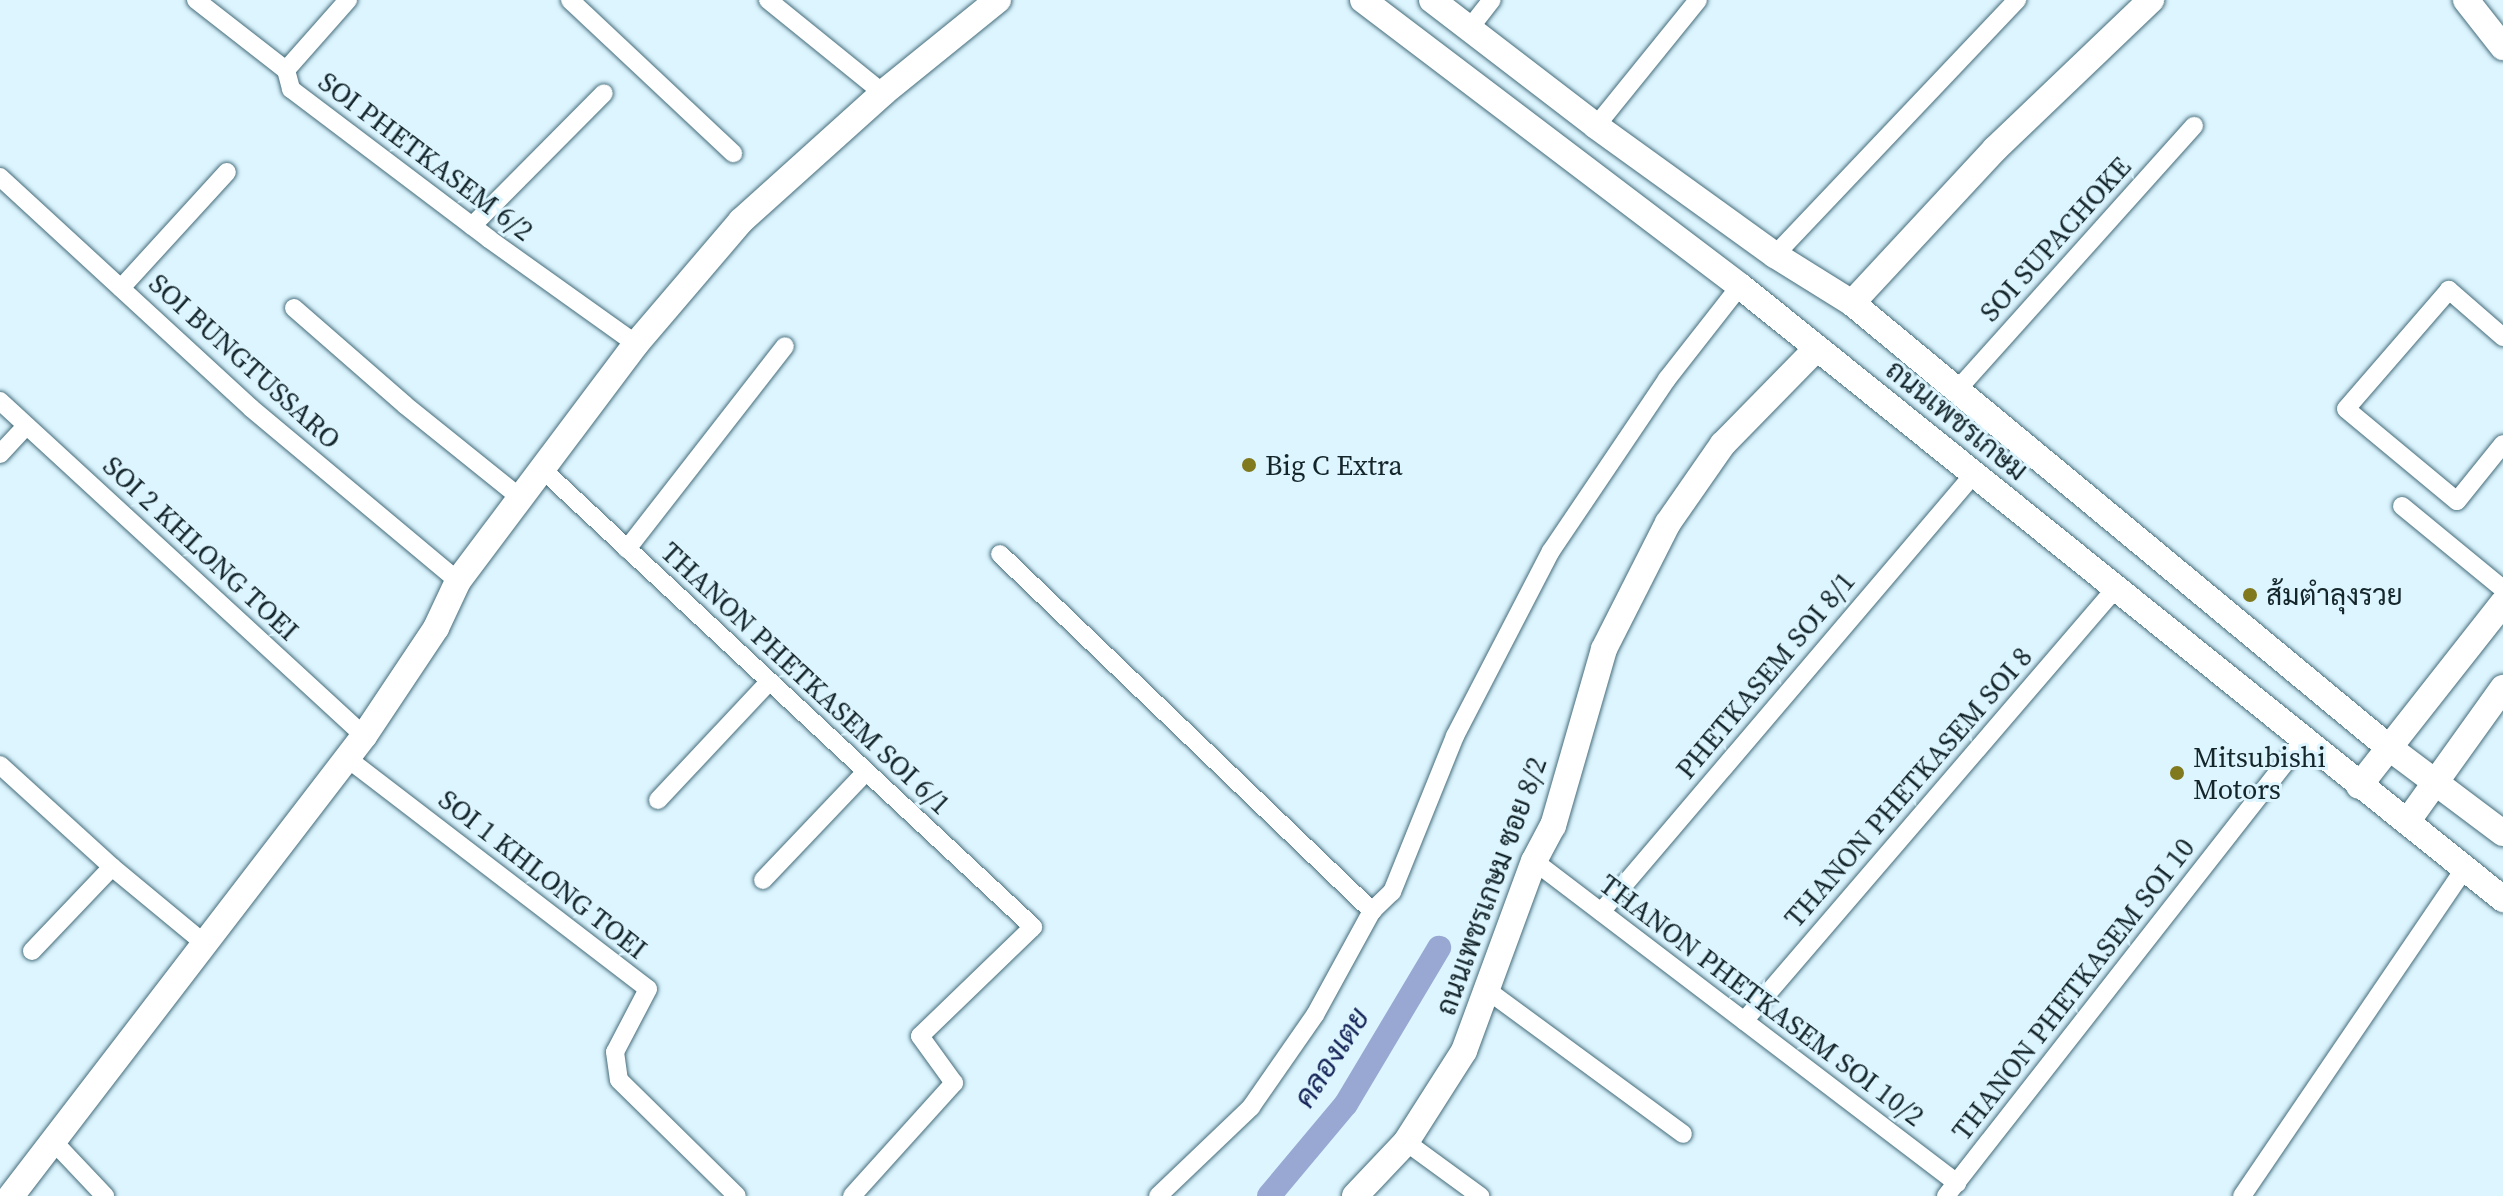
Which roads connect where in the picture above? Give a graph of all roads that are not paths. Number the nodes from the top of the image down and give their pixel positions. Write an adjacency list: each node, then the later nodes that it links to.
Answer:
1 (196, 0): 15 (street, SOI PHETKASEM 6/2)
2 (348, 0): 15 (street)
3 (570, 0): 20 (street)
4 (768, 0): 17 (street)
5 (998, 0): 17 (main road)
6 (1363, 0): 25 (main road, ถนนเพชรเกษม)
7 (1432, 0): 13 (main road, ถนนเพชรเกษม)
8 (1492, 0): 13 (street)
9 (1698, 0): 18 (street)
10 (2017, 0): 24 (street)
11 (2151, 0): 27 (main road)
12 (2466, 0): 14 (main road)
13 (1469, 29): 18 (main road, ถนนเพชรเกษม)
14 (2503, 47)
15 (286, 70): 23 (street, SOI PHETKASEM 6/2)
16 (604, 93): 23 (street)
17 (883, 93): 30 (main road)
18 (1596, 126): 24 (main road, ถนนเพชรเกษม)
19 (2194, 126): 33 (street, SOI SUPACHOKE)
20 (733, 153)
21 (227, 172): 26 (street)
22 (0, 177): 26 (street, SOI BUNGTUSSARO)
23 (472, 226): 30 (street, SOI PHETKASEM 6/2)
24 (1775, 255): 27 (main road, ถนนเพชรเกษม)
25 (1740, 286): 32 (main road, ถนนเพชรเกษม); 66 (street)
26 (121, 288): 44 (street, SOI BUNGTUSSARO)
27 (1852, 303): 33 (main road, ถนนเพชรเกษม)
28 (294, 308): 40 (street)
29 (2503, 337): 36 (street)
30 (636, 344): 38 (main road)
31 (785, 346): 42 (street)
32 (1817, 348): 39 (main road, ถนนเพชรเกษม); 61 (main road, ถนนเพชรเกษม ซอย 8/2)
33 (1957, 390): 52 (main road, ถนนเพชรเกษม)
34 (0, 401): 35 (street, SOI 2 KHLONG TOEI)
35 (26, 426): 37 (street); 50 (street, SOI 2 KHLONG TOEI)
36 (2501, 450)
37 (0, 454)
38 (541, 468): 40 (main road); 42 (street, THANON PHETKASEM SOI 6/1)
39 (1973, 475): 46 (main road, ถนนเพชรเกษม); 67 (street, PHETKASEM SOI 8/1)
40 (522, 499): 44 (main road)
41 (2402, 506): 45 (street)
42 (627, 549): 48 (street, THANON PHETKASEM SOI 6/1)
43 (1000, 554): 66 (street)
44 (458, 581): 50 (main road)
45 (2503, 589)
46 (2114, 590): 51 (main road, ถนนเพชรเกษม); 71 (street, THANON PHETKASEM SOI 8)
47 (2503, 603): 52 (main road)
48 (769, 682): 55 (street, THANON PHETKASEM SOI 6/1); 58 (street)
49 (2503, 688): 56 (main road)
50 (364, 736): 53 (main road)
51 (2303, 740): 57 (main road, ถนนเพชรเกษม); 75 (street, THANON PHETKASEM SOI 10)
52 (2387, 746): 56 (main road, ถนนเพชรเกษม); 57 (main road)
53 (347, 758): 68 (main road); 78 (street, SOI 1 KHLONG TOEI)
54 (0, 765): 62 (street)
55 (866, 772): 64 (street); 79 (street, THANON PHETKASEM SOI 6/1)
56 (2436, 781): 59 (main road); 60 (main road, ถนนเพชรเกษม)
57 (2359, 786): 59 (main road, ถนนเพชรเกษม)
58 (658, 800)
59 (2407, 822): 63 (main road, ถนนเพชรเกษม)
60 (2503, 833)
61 (1534, 861): 67 (street, THANON PHETKASEM SOI 10/2); 70 (main road, ถนนเพชรเกษม ซอย 8/2)
62 (112, 867): 68 (street); 69 (street)
63 (2464, 869): 65 (main road, ถนนเพชรเกษม); 83 (street)
64 (763, 880)
65 (2503, 899)
66 (1372, 911): 80 (street)
67 (1601, 912): 71 (street, THANON PHETKASEM SOI 10/2)
68 (205, 944): 73 (main road)
69 (32, 951)
70 (1487, 990): 72 (street); 74 (main road, ถนนเพชรเกษม ซอย 8/2)
71 (1744, 1021): 75 (street, THANON PHETKASEM SOI 10/2)
72 (1683, 1134)
73 (53, 1141): 76 (main road); 77 (street)
74 (1406, 1142): 81 (main road, ถนนเพชรเกษม ซอย 8/2); 82 (street)
75 (1951, 1189)
76 (11, 1196)
77 (105, 1196)
78 (737, 1196)
79 (852, 1196)
80 (1158, 1196)
81 (1355, 1196)
82 (1480, 1196)
83 (2242, 1196)

